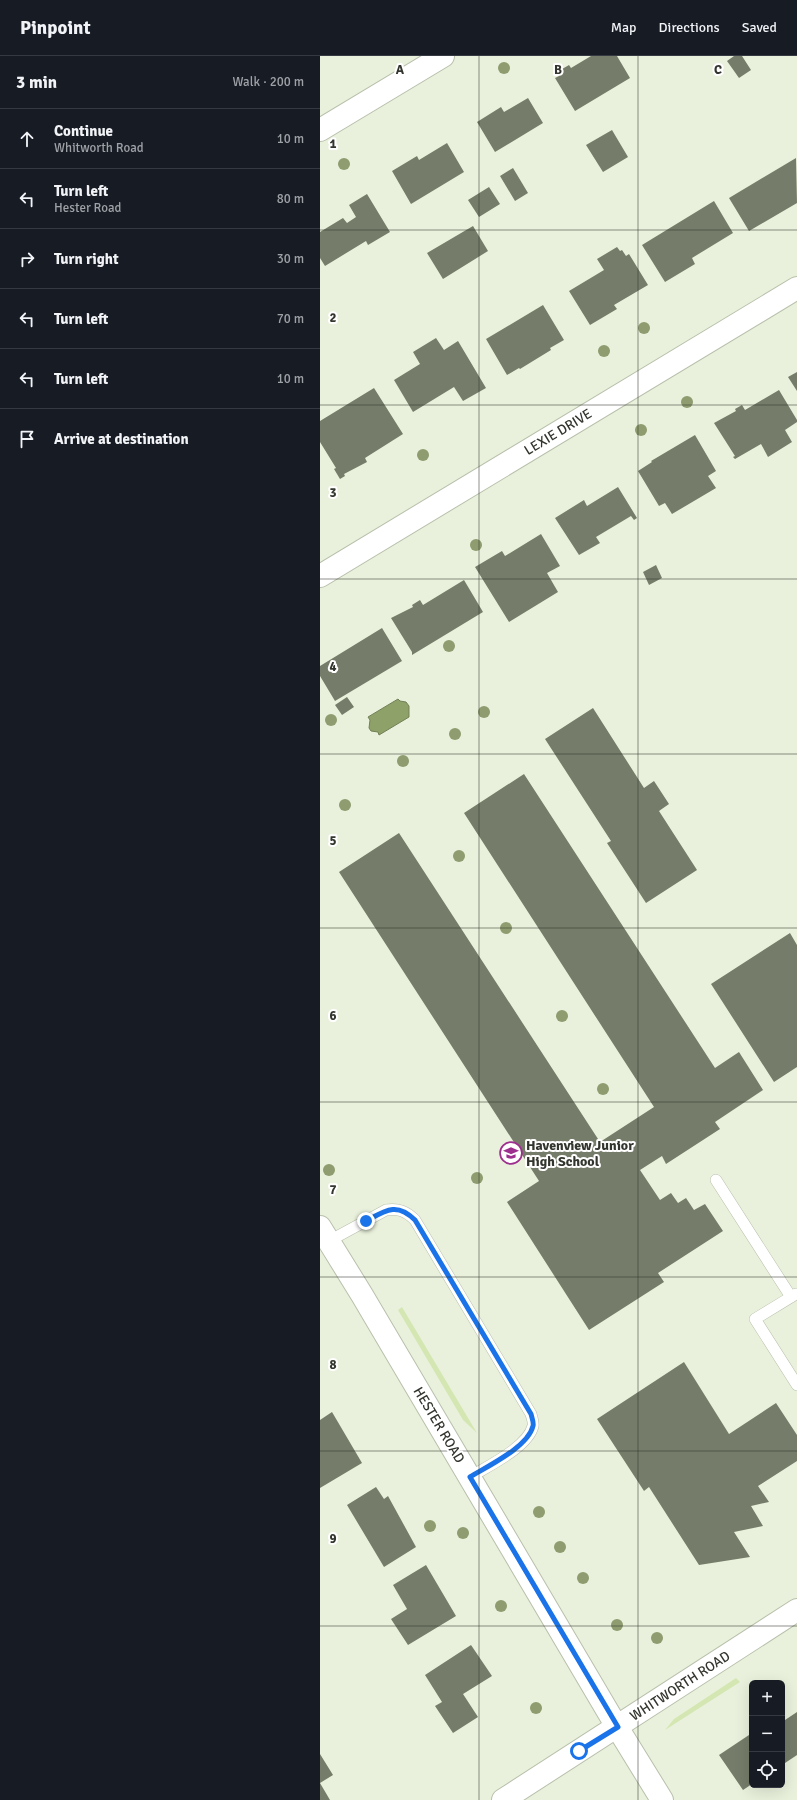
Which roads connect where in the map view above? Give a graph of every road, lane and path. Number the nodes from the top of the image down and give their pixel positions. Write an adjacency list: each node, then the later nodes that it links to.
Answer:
1 (443, 56): 2 (street)
2 (320, 130)
3 (797, 288): 4 (street, LEXIE DRIVE)
4 (320, 576)
5 (716, 1180): 7 (lane)
6 (324, 1234): 9 (street, HESTER ROAD); 9 (lane)
7 (794, 1296): 8 (lane)
8 (797, 1385)
9 (470, 1477): 11 (street, HESTER ROAD)
10 (797, 1610): 11 (street, WHITWORTH ROAD)
11 (618, 1727): 12 (street, WHITWORTH ROAD); 13 (street, HESTER ROAD)
12 (503, 1800)
13 (662, 1800)

